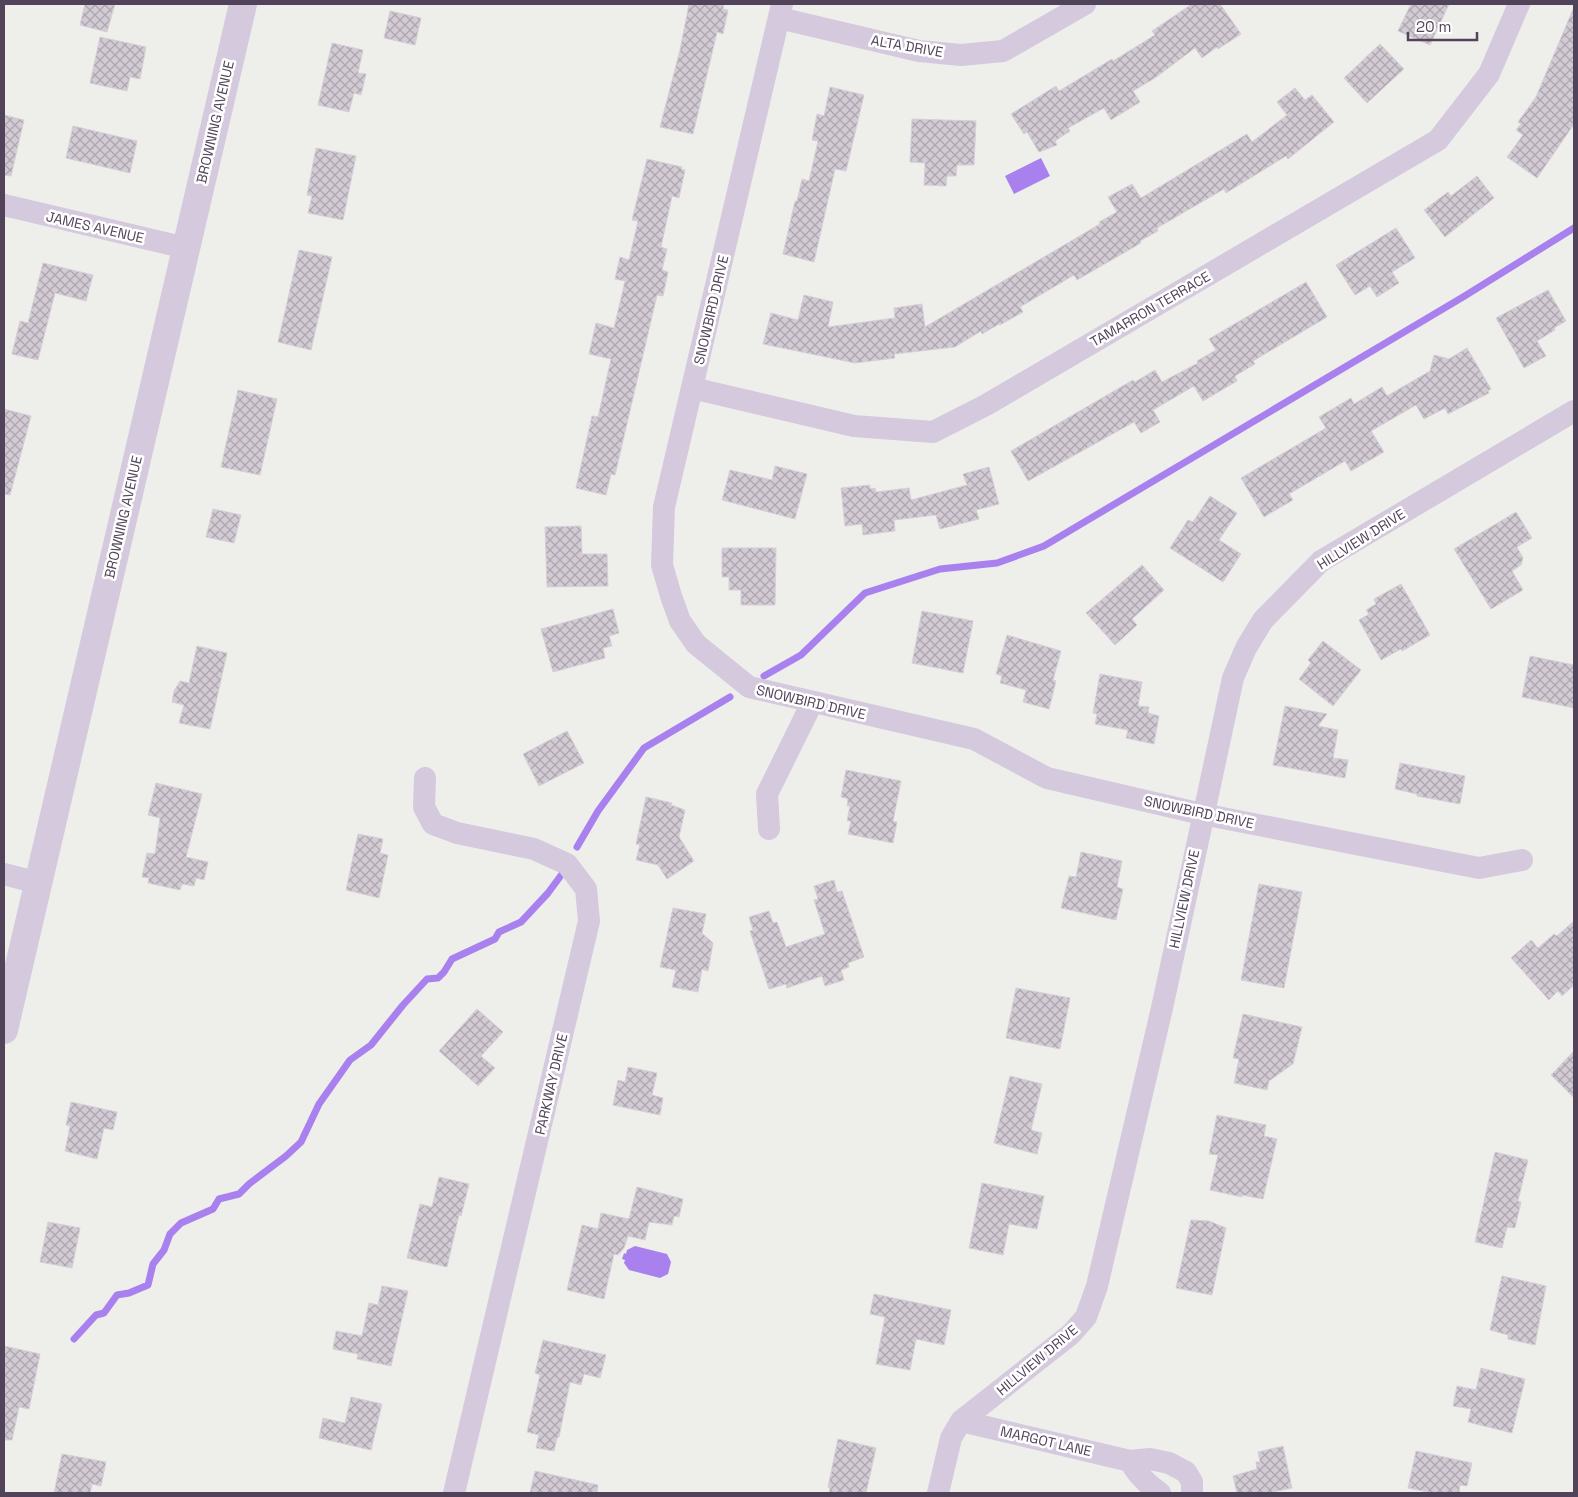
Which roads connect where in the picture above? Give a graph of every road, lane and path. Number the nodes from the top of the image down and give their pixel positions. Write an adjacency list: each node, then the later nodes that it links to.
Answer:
1 (243, 4): 6 (street, BROWNING AVENUE)
2 (1085, 4): 4 (street, ALTA DRIVE)
3 (1519, 4): 7 (street, TAMARRON TERRACE)
4 (781, 11): 7 (street, SNOWBIRD DRIVE)
5 (4, 205): 6 (street, JAMES AVENUE)
6 (186, 248): 15 (street, BROWNING AVENUE)
7 (692, 388): 9 (street, SNOWBIRD DRIVE)
8 (1574, 411): 11 (street, HILLVIEW DRIVE)
9 (812, 702): 11 (street, SNOWBIRD DRIVE); 12 (street)
10 (425, 778): 19 (street, PARKWAY DRIVE)
11 (1202, 814): 13 (street, SNOWBIRD DRIVE); 17 (street, HILLVIEW DRIVE)
12 (769, 829)
13 (1522, 860)
14 (4, 874): 15 (street)
15 (38, 883): 16 (street, BROWNING AVENUE)
16 (4, 1030)
17 (961, 1421): 18 (street, MARGOT LANE); 20 (street, HILLVIEW DRIVE)
18 (1130, 1461): 21 (street); 22 (street, MARGOT LANE)
19 (454, 1493)
20 (938, 1493)
21 (1160, 1493)
22 (1192, 1493)

